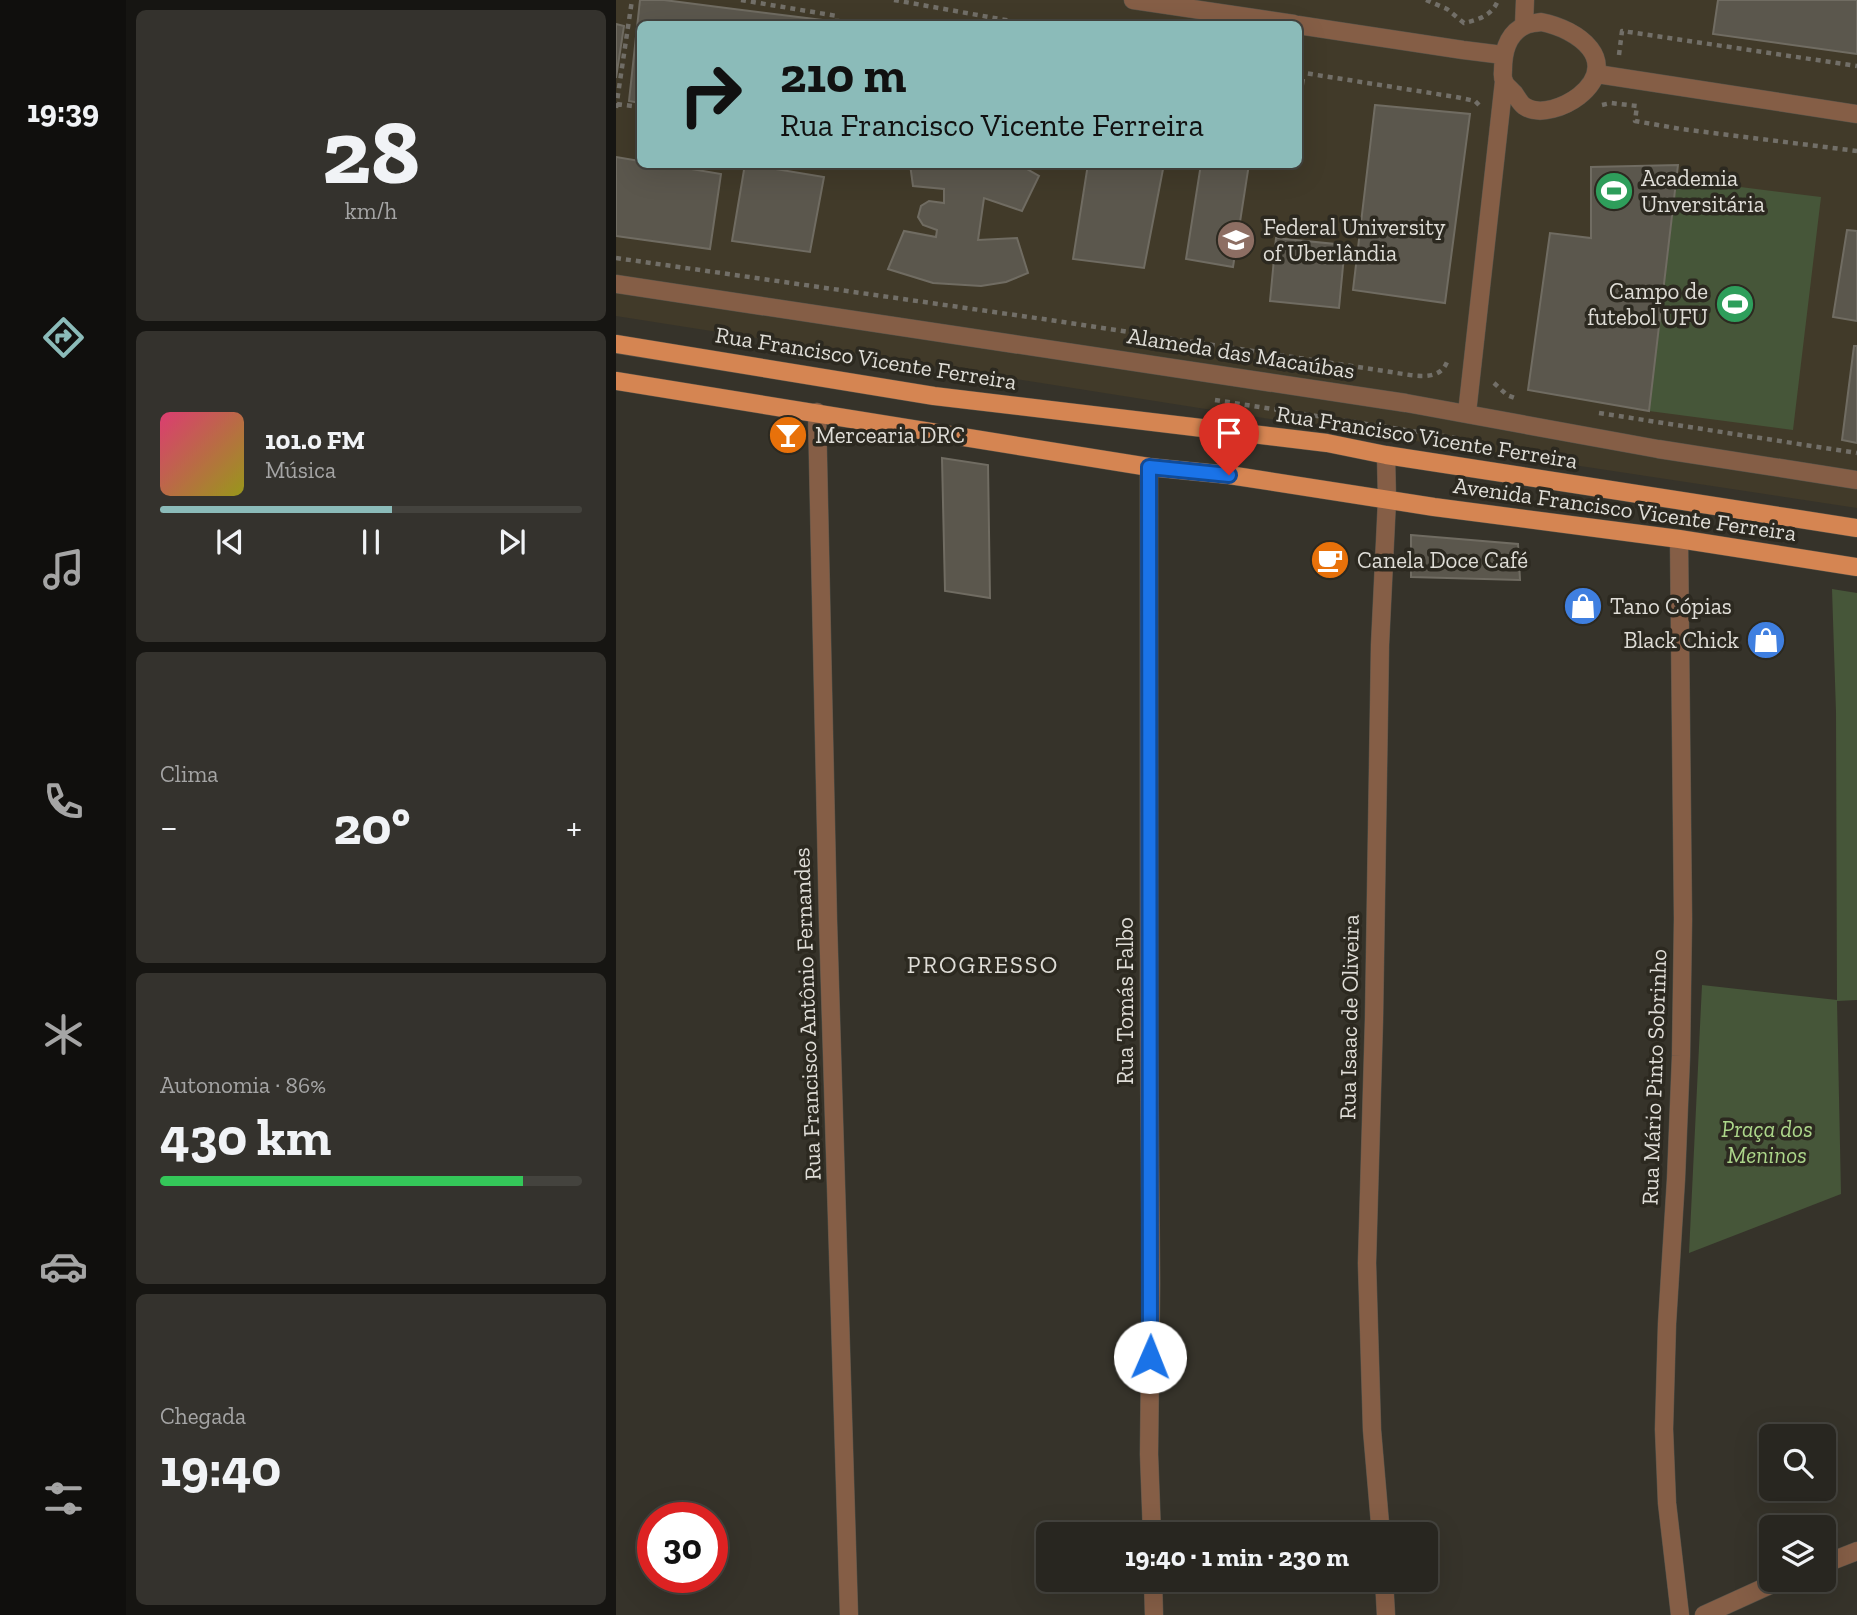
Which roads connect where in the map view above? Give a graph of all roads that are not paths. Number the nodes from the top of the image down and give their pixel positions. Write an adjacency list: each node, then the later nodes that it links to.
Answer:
1 (1133, 0): 3 (street)
2 (1525, 0): 4 (street)
3 (1270, 21)
4 (1524, 25): 6 (street); 7 (street)
5 (1302, 26): 6 (street)
6 (1503, 55): 8 (street)
7 (1597, 74): 8 (street); 9 (street)
8 (1504, 80): 14 (street)
9 (1857, 114)
10 (616, 284): 14 (street, Alameda das Macaúbas)
11 (616, 344): 15 (main road, Rua Francisco Vicente Ferreira)
12 (616, 380): 13 (main road)
13 (817, 412): 16 (main road); 29 (street, Rua Francisco Antônio Fernandes)
14 (1466, 413): 17 (street, Alameda das Macaúbas)
15 (1386, 455): 18 (street, Rua Isaac de Oliveira); 19 (main road, Rua Francisco Vicente Ferreira)
16 (1149, 467): 18 (main road); 22 (street, Rua Tomás Falbo)
17 (1857, 480)
18 (1387, 500): 20 (main road, Avenida Francisco Vicente Ferreira); 23 (street, Rua Isaac de Oliveira)
19 (1857, 528)
20 (1679, 539): 21 (main road, Avenida Francisco Vicente Ferreira); 32 (street, Rua Mário Pinto Sobrinho)
21 (1857, 567)
22 (1152, 1522)
23 (1380, 1522)
24 (1857, 1551): 25 (street)
25 (1836, 1559)
26 (1759, 1590): 33 (street)
27 (1153, 1592): 30 (street)
28 (1385, 1592): 31 (street)
29 (849, 1615)
30 (1154, 1615)
31 (1386, 1615)
32 (1680, 1615)
33 (1704, 1615)

